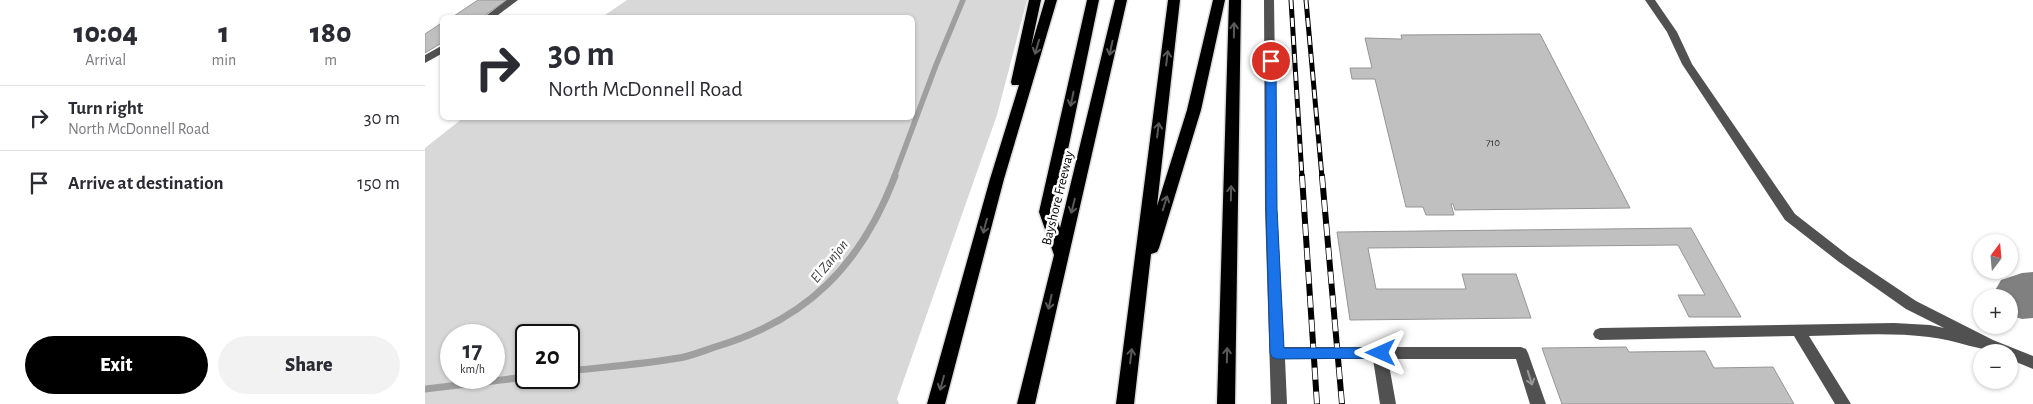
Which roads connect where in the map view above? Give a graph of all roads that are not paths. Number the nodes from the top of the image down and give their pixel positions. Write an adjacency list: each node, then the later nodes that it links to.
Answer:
1 (513, 0): 11 (street)
2 (1035, 0): 14 (highway)
3 (1051, 0): 14 (highway, one-way to 14)
4 (1093, 0): 15 (highway, one-way to 15)
5 (1121, 0): 15 (highway, Bayshore Freeway, one-way to 15)
6 (1174, 0): 16 (highway, one-way to 6)
7 (1219, 0): 16 (highway, one-way to 7)
8 (1235, 0): 27 (highway, one-way to 8)
9 (1269, 0): 20 (street)
10 (1650, 0): 19 (street)
11 (491, 15)
12 (440, 50): 13 (street)
13 (425, 60)
14 (997, 179): 24 (highway, one-way to 24)
15 (1061, 254): 25 (highway, Bayshore Freeway, one-way to 25)
16 (1140, 283): 26 (highway, one-way to 16)
17 (1798, 330): 18 (street); 19 (street); 31 (street)
18 (1600, 334)
19 (1989, 344)
20 (1277, 353): 21 (street); 28 (street)
21 (1381, 353): 29 (street); 30 (street, one-way to 30)
22 (2018, 357): 23 (street)
23 (2033, 363)
24 (936, 404)
25 (1026, 404)
26 (1125, 404)
27 (1226, 404)
28 (1279, 404)
29 (1388, 404)
30 (1538, 404)
31 (1843, 404)

